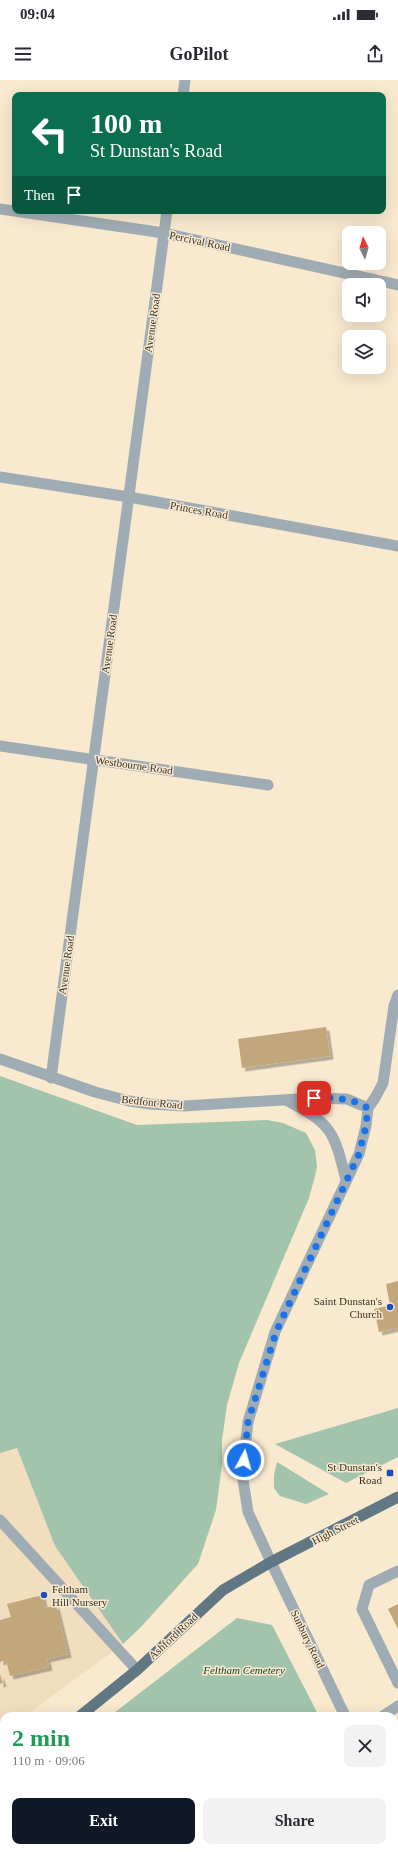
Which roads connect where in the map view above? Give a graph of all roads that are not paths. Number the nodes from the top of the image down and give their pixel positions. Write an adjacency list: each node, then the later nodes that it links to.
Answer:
1 (185, 80): 2 (street)
2 (183, 92)
3 (0, 209): 4 (street, Percival Road)
4 (12, 211)
5 (34, 214): 7 (street, Percival Road)
6 (167, 214): 7 (street, Avenue Road)
7 (164, 233): 8 (street, Percival Road); 10 (street, Avenue Road)
8 (398, 285)
9 (0, 477): 10 (street, Princes Road)
10 (129, 497): 11 (street, Princes Road); 13 (street, Avenue Road)
11 (398, 546)
12 (0, 746): 13 (street, Westbourne Road)
13 (94, 759): 14 (street, Westbourne Road); 17 (street, Avenue Road)
14 (268, 785)
15 (398, 995): 19 (street)
16 (0, 1059): 17 (street, Bedfont Road)
17 (50, 1078): 18 (street, Bedfont Road)
18 (285, 1100): 19 (street); 20 (street)
19 (368, 1108): 20 (street)
20 (346, 1180): 23 (street)
21 (398, 1497): 23 (main road, High Street)
22 (0, 1520): 25 (street)
23 (272, 1562): 25 (main road, Ashford Road); 29 (street, Sunbury Road)
24 (398, 1571): 26 (street)
25 (137, 1670): 28 (main road, Ashford Road)
26 (398, 1684)
27 (398, 1706): 30 (street)
28 (85, 1712)
29 (343, 1712)
30 (389, 1712)

